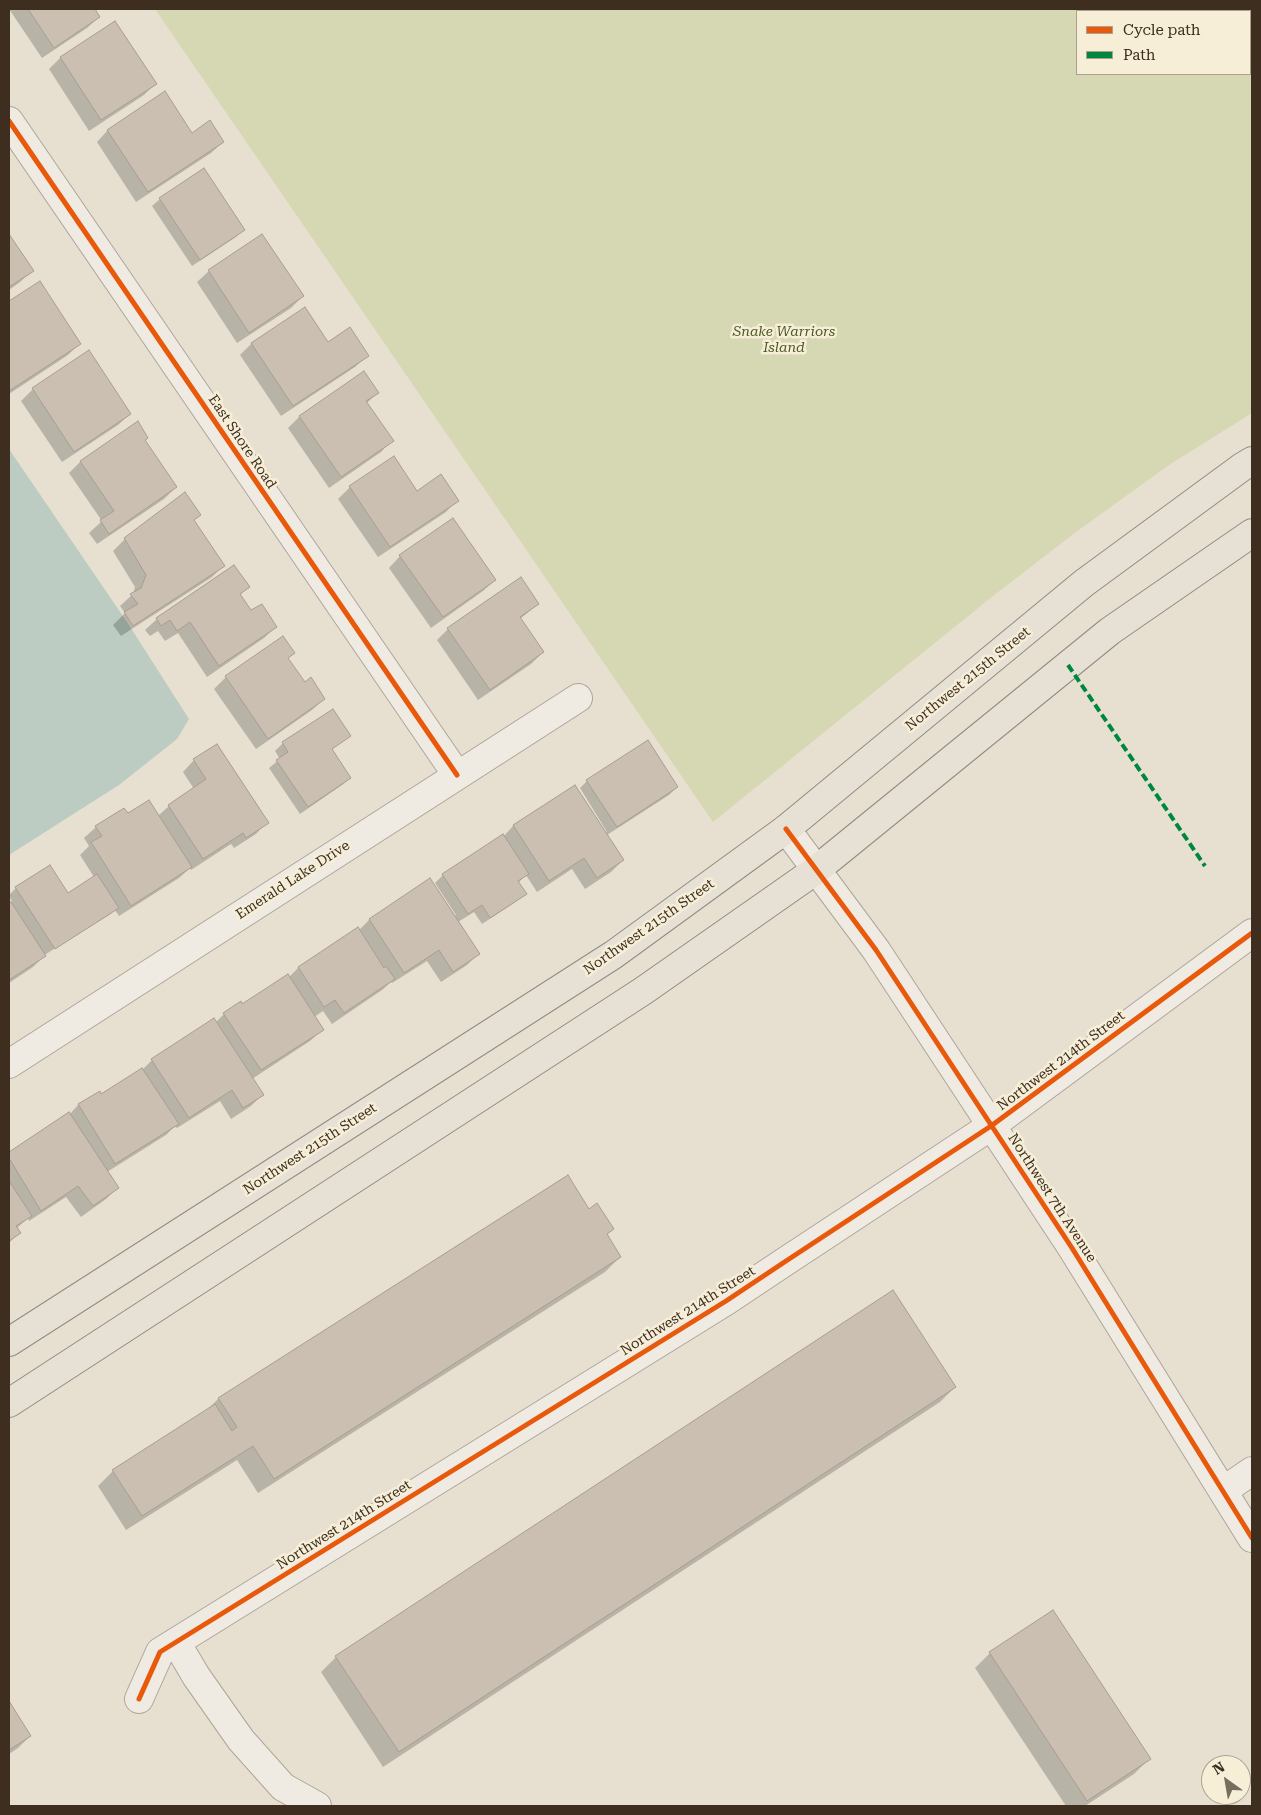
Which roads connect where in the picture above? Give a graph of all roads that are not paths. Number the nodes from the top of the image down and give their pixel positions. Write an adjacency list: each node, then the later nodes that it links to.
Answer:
1 (9, 121): 5 (street, East Shore Road)
2 (1252, 461): 6 (main road, Northwest 215th Street)
3 (1252, 534): 7 (main road)
4 (578, 698): 5 (street, Emerald Lake Drive)
5 (457, 775): 9 (street, Emerald Lake Drive)
6 (786, 829): 7 (street, Northwest 7th Avenue); 11 (main road, Northwest 215th Street)
7 (816, 870): 10 (street, Northwest 7th Avenue); 12 (main road)
8 (1252, 933): 10 (street, Northwest 214th Street)
9 (9, 1064)
10 (992, 1126): 14 (street, Northwest 7th Avenue); 16 (street, Northwest 214th Street)
11 (9, 1342)
12 (9, 1403)
13 (1252, 1471): 14 (street)
14 (1223, 1491): 15 (street, Northwest 7th Avenue)
15 (1252, 1538)
16 (176, 1642): 17 (street, Northwest 214th Street); 18 (street)
17 (139, 1699)
18 (317, 1806)

